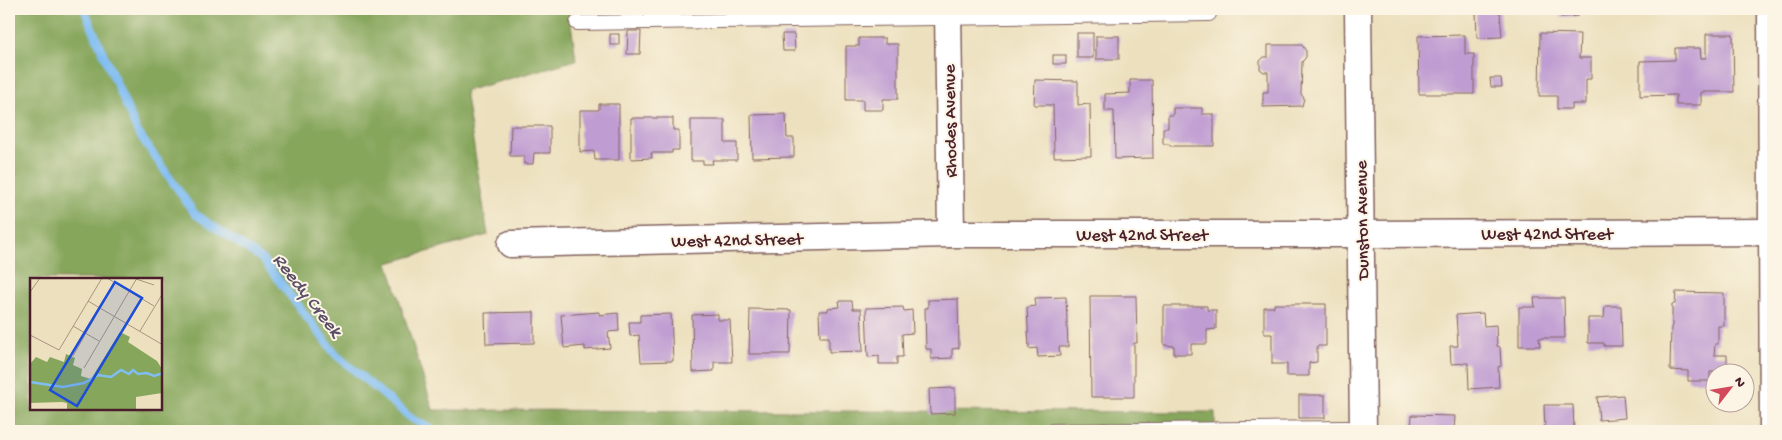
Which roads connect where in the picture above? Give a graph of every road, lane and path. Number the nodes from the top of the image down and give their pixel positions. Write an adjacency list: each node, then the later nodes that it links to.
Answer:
1 (1358, 9): 8 (street, Dunston Avenue)
2 (1771, 9): 6 (street)
3 (948, 13): 4 (lane); 5 (lane); 7 (street, Rhodes Avenue)
4 (1209, 14)
5 (577, 23)
6 (1772, 232): 8 (street, West 42nd Street); 13 (street)
7 (951, 234): 8 (street, West 42nd Street); 9 (street, West 42nd Street)
8 (1361, 234): 12 (street, Dunston Avenue)
9 (511, 244)
10 (1053, 431): 11 (lane)
11 (1356, 431)
12 (1363, 431)
13 (1773, 431)

